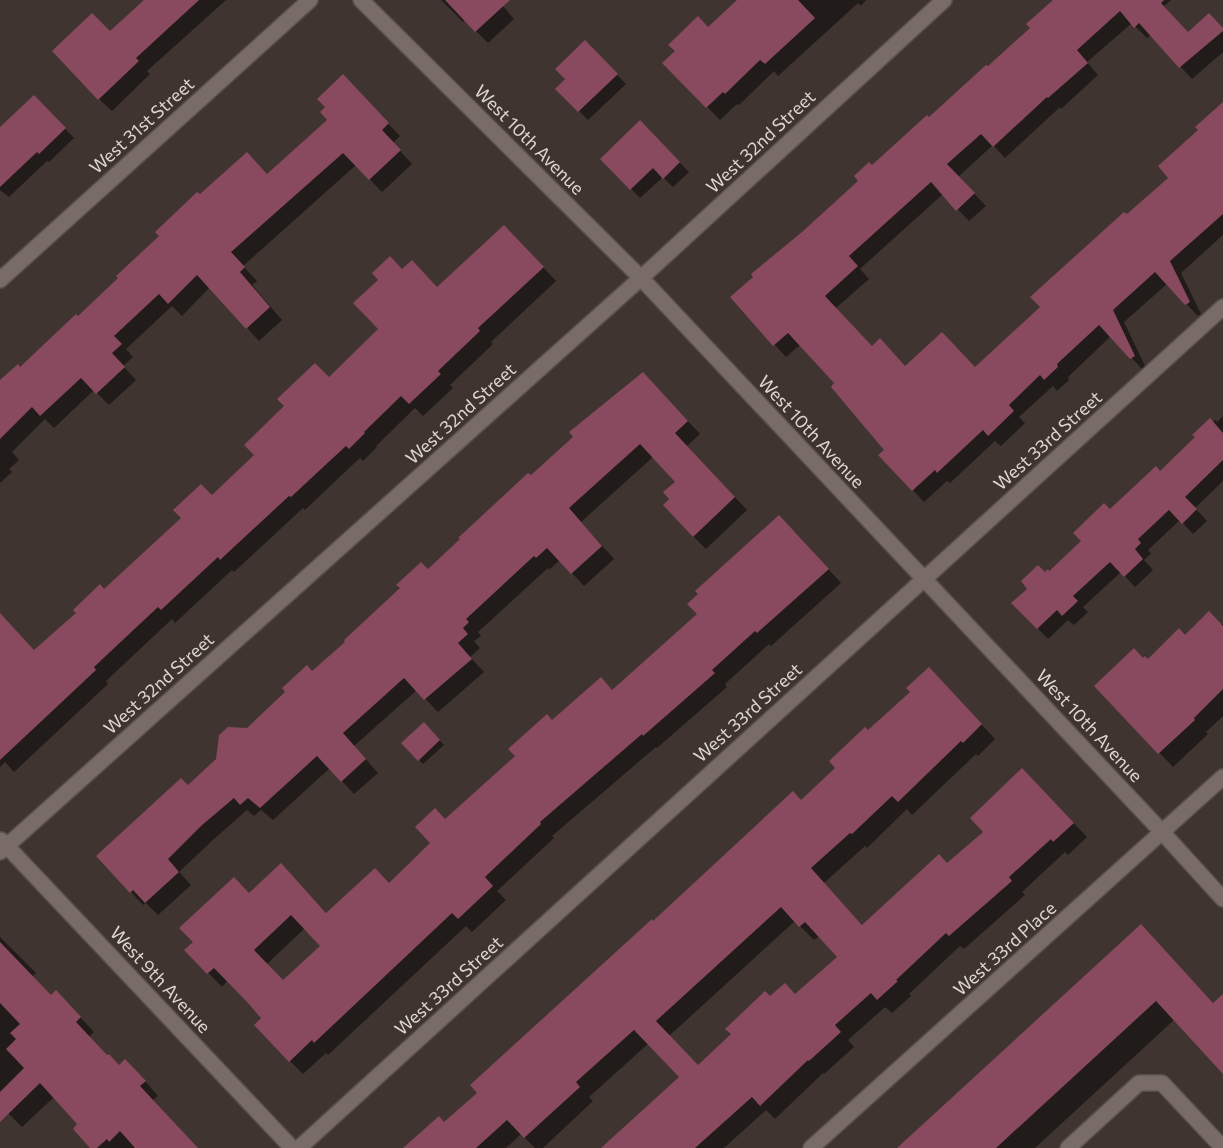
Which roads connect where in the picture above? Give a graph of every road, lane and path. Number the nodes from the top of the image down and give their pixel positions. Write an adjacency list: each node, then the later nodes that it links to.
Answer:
1 (310, 0): 5 (street, West 31st Street)
2 (361, 0): 4 (street, West 10th Avenue)
3 (944, 0): 4 (street, West 32nd Street)
4 (641, 278): 7 (street, West 10th Avenue); 10 (street, West 32nd Street)
5 (0, 280)
6 (1223, 307): 7 (street, West 33rd Street)
7 (923, 579): 9 (street, West 10th Avenue); 13 (street, West 33rd Street)
8 (1223, 777): 9 (street, West 33rd Place)
9 (1162, 832): 11 (street, West 10th Avenue); 14 (street, West 33rd Place)
10 (2, 846): 12 (street, West 9th Avenue)
11 (1223, 899)
12 (292, 1148)
13 (299, 1148)
14 (811, 1148)
15 (1068, 1148): 16 (street)
16 (1223, 1148)

